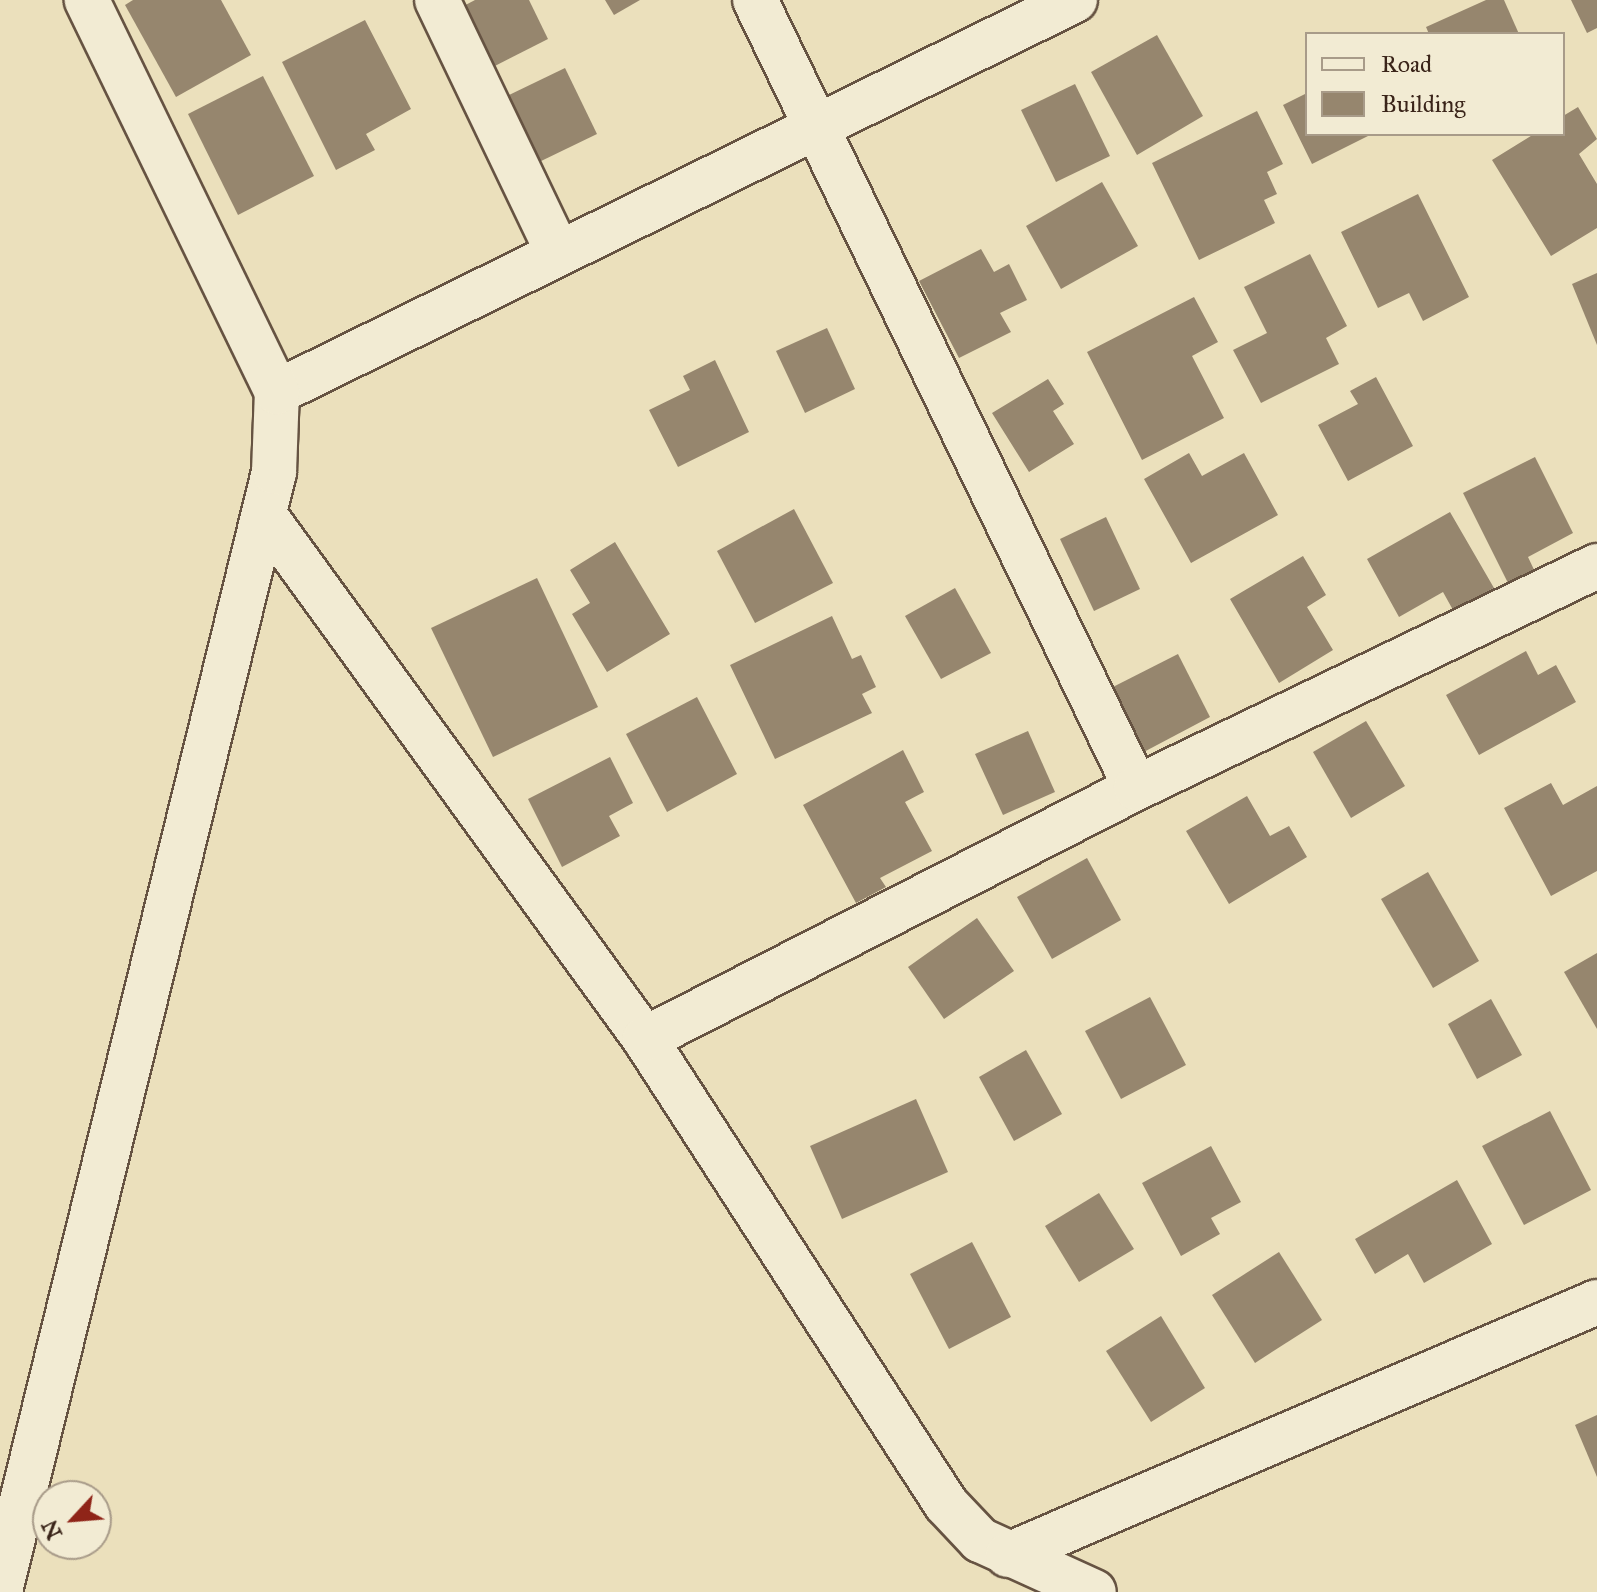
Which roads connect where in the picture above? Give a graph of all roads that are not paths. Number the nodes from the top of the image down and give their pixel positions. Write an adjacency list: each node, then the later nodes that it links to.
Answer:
1 (87, 0): 7 (street)
2 (437, 0): 6 (street)
3 (755, 0): 5 (street)
4 (1075, 0): 5 (street)
5 (817, 125): 6 (street); 10 (street)
6 (557, 250): 7 (street)
7 (277, 392): 8 (street)
8 (265, 516): 11 (street); 14 (street)
9 (1597, 566): 10 (street)
10 (1136, 788): 11 (street)
11 (645, 1039): 13 (street)
12 (1597, 1302): 13 (street)
13 (1008, 1555): 15 (street)
14 (0, 1591)
15 (1094, 1592)

